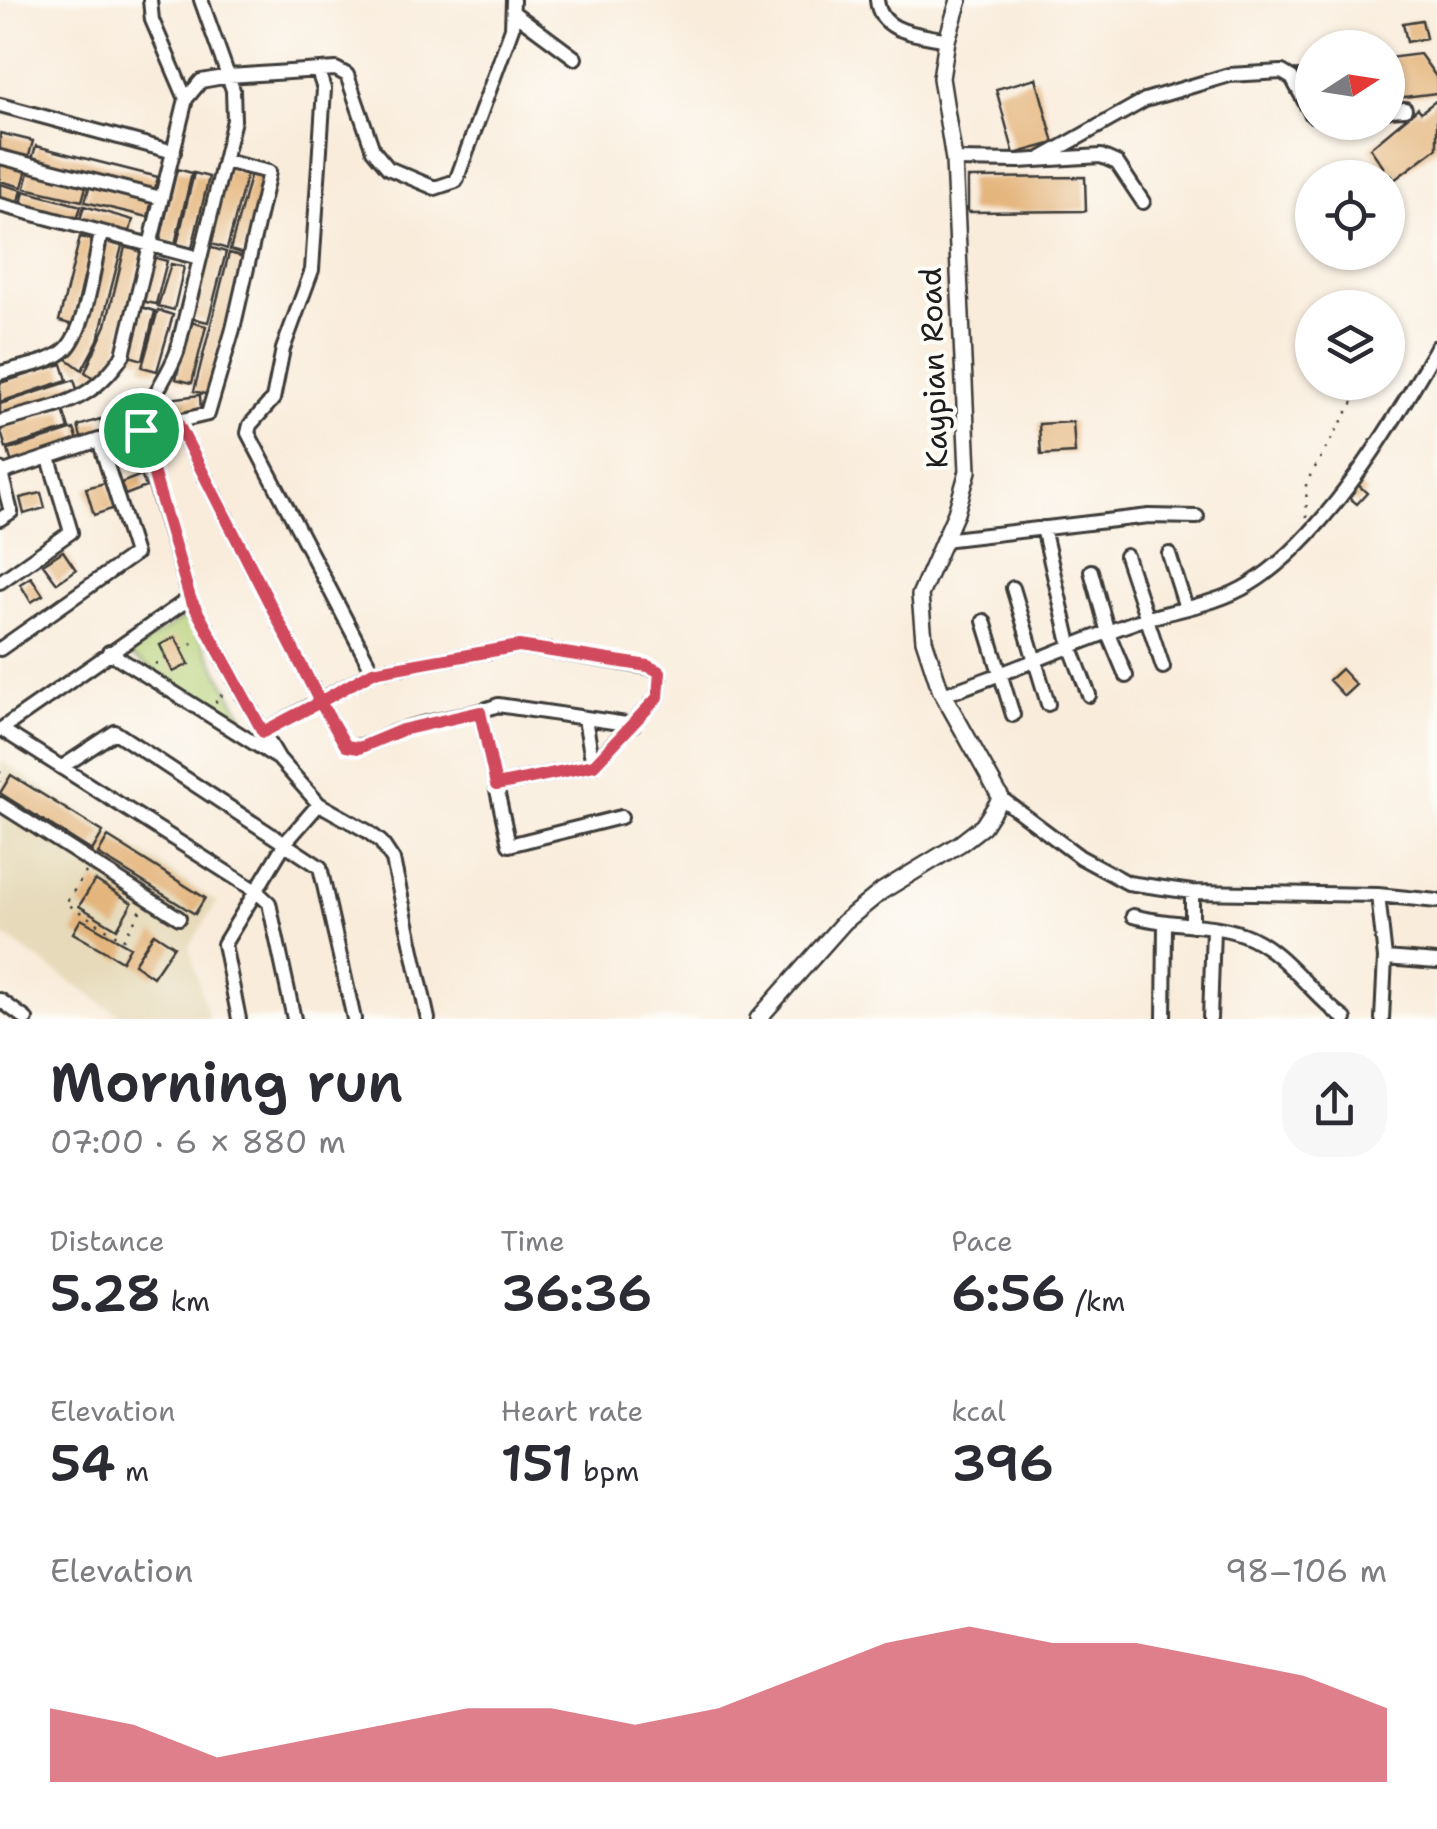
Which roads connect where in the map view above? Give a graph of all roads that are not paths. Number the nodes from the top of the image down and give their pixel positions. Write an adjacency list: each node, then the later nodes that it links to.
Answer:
1 (150, 0): 11 (street)
2 (200, 0): 9 (street)
3 (877, 0): 6 (street)
4 (959, 0): 6 (main road, Kaypian Road)
5 (513, 6): 7 (street); 8 (street)
6 (947, 40): 16 (main road, Kaypian Road)
7 (576, 58)
8 (318, 71): 9 (street); 51 (street)
9 (229, 76): 11 (street); 17 (street)
10 (1295, 84): 15 (street)
11 (186, 99): 13 (street)
12 (0, 106): 13 (street)
13 (174, 152): 18 (street)
14 (0, 157): 18 (street)
15 (1042, 158): 16 (street); 19 (street)
16 (954, 160): 35 (main road, Kaypian Road)
17 (224, 161): 23 (street); 27 (street)
18 (161, 198): 22 (street)
19 (1143, 202)
20 (0, 205): 21 (street)
21 (101, 234): 22 (street); 25 (street)
22 (148, 247): 23 (street); 26 (street)
23 (199, 258): 28 (street)
24 (1437, 347): 42 (street)
25 (0, 373)
26 (0, 422)
27 (177, 422): 28 (street); 56 (street)
28 (141, 430): 29 (street); 41 (street)
29 (99, 440): 30 (street); 46 (street)
30 (48, 458): 31 (street); 39 (street)
31 (0, 471): 33 (street)
32 (1197, 516): 34 (street)
33 (0, 519)
34 (1043, 528): 35 (street); 47 (street)
35 (943, 540): 54 (main road, Kaypian Road)
36 (1169, 554): 42 (street)
37 (1126, 556): 43 (street)
38 (1091, 571): 45 (street)
39 (0, 582)
40 (1013, 588): 49 (street)
41 (190, 598): 48 (street); 63 (street)
42 (1186, 608): 43 (street)
43 (1146, 619): 45 (street); 50 (street)
44 (984, 622): 52 (street)
45 (1108, 633): 47 (street); 53 (street)
46 (0, 648)
47 (1071, 648): 49 (street); 55 (street)
48 (109, 652): 62 (street); 64 (street)
49 (1032, 660): 52 (street); 57 (street)
50 (1164, 667)
51 (373, 672): 56 (street); 61 (street)
52 (998, 674): 54 (street); 59 (street)
53 (1126, 676)
54 (943, 695): 68 (main road, Kaypian Road)
55 (1090, 695)
56 (320, 702): 58 (street); 63 (street)
57 (1048, 704)
58 (480, 712): 60 (street); 67 (street)
59 (1013, 715)
60 (585, 718): 61 (street); 65 (street)
61 (633, 726): 65 (street)
62 (0, 730): 66 (street)
63 (263, 732): 64 (street)
64 (279, 759): 70 (street)
65 (594, 765): 67 (street)
66 (62, 768): 72 (street); 73 (street)
67 (496, 785): 71 (street)
68 (1002, 798): 74 (street); 90 (main road)
69 (0, 804): 78 (street)
70 (319, 804): 72 (street); 89 (street)
71 (621, 817)
72 (285, 843): 73 (street); 88 (street)
73 (256, 891): 86 (street); 87 (street)
74 (1192, 892): 75 (street); 80 (street)
75 (1378, 895): 76 (street); 82 (street)
76 (1436, 898)
77 (1133, 916): 79 (street)
78 (179, 918)
79 (1166, 925): 80 (street); 91 (street)
80 (1192, 925): 81 (street)
81 (1213, 928): 92 (street); 93 (street)
82 (1385, 958): 83 (street); 94 (street)
83 (1437, 962)
84 (0, 1000): 85 (street)
85 (26, 1019)
86 (240, 1019)
87 (294, 1019)
88 (354, 1019)
89 (428, 1019)
90 (758, 1019)
91 (1164, 1019)
92 (1210, 1019)
93 (1346, 1019)
94 (1383, 1019)

